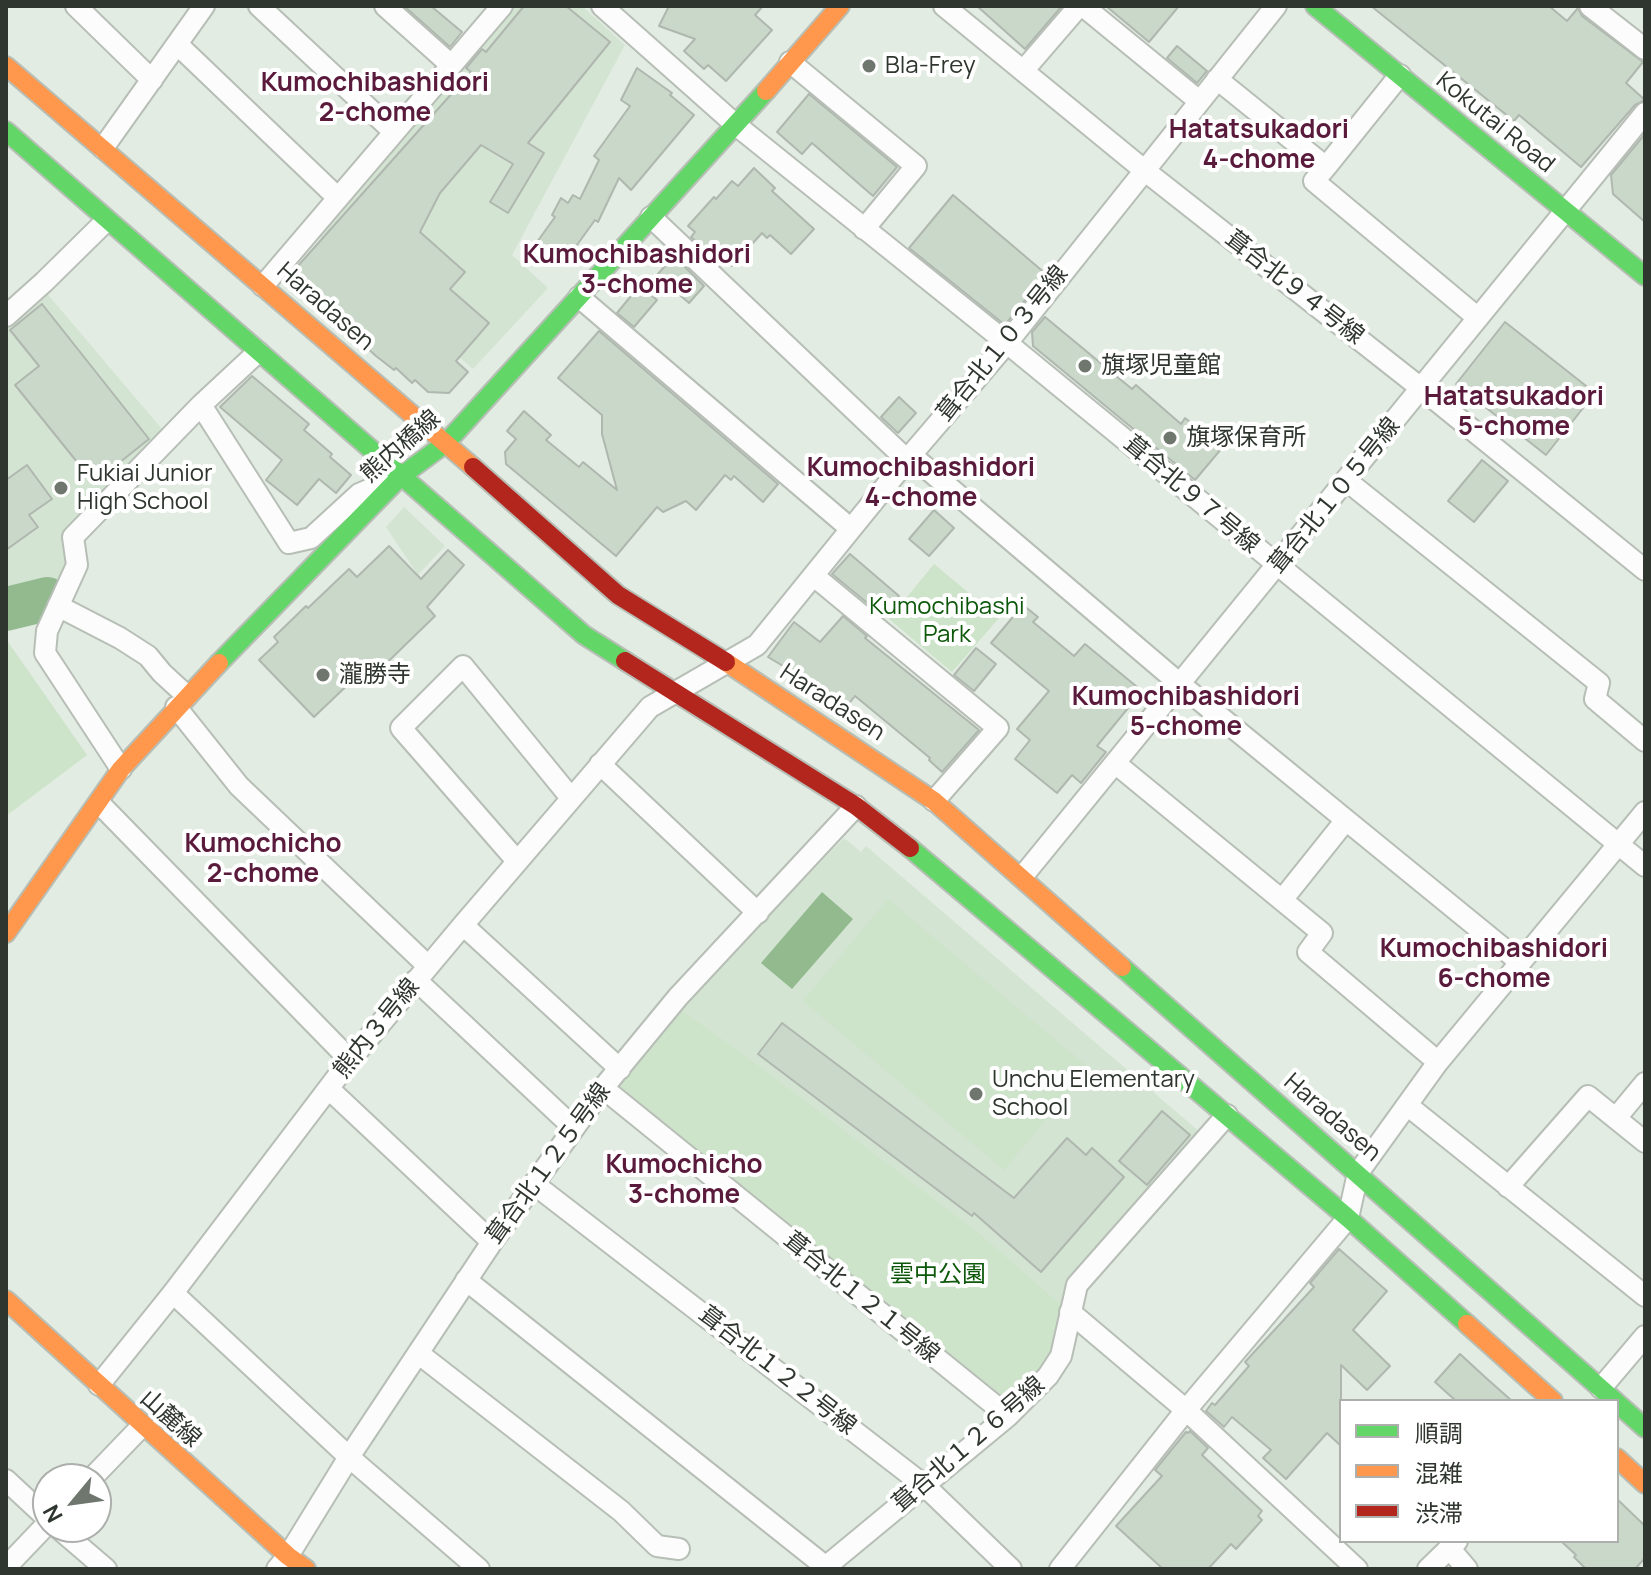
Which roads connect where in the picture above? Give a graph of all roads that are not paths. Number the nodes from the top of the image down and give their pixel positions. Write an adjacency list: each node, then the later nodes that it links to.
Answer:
1 (76, 6): 21 (street)
2 (204, 6): 13 (street)
3 (259, 6): 26 (street)
4 (385, 6): 16 (street)
5 (502, 6): 16 (street)
6 (602, 6): 24 (street, 葺合北９７号線)
7 (840, 6): 15 (main road, 熊内橋線)
8 (944, 6): 18 (street, 葺合北９４号線)
9 (1081, 6): 18 (street); 22 (street)
10 (1276, 6): 20 (street, 葺合北１０３号線)
11 (1315, 6): 19 (main road, Kokutai Road)
12 (1590, 6): 14 (street)
13 (177, 44): 21 (street); 30 (street)
14 (1645, 49)
15 (790, 62): 24 (main road, 熊内橋線); 34 (street)
16 (451, 65): 26 (street)
17 (6, 66): 27 (main road, Haradasen)
18 (1023, 71): 29 (street, 葺合北９４号線)
19 (1400, 75): 28 (street); 31 (main road, Kokutai Road)
20 (1217, 79): 22 (street, 葺合北１０３号線); 28 (street)
21 (152, 80): 27 (street)
22 (1199, 101): 29 (street, 葺合北１０３号線)
23 (1645, 113): 31 (street, 葺合北１０５号線)
24 (736, 125): 32 (main road, 熊内橋線); 34 (street, 葺合北９７号線)
25 (6, 131): 33 (main road)
26 (394, 132): 30 (street)
27 (103, 148): 36 (main road, Haradasen)
28 (1326, 167): 39 (street)
29 (1144, 170): 40 (street, 葺合北１０３号線); 42 (street, 葺合北９４号線)
30 (338, 198): 36 (street)
31 (1564, 211): 35 (main road, Kokutai Road); 39 (street, 葺合北１０５号線)
32 (651, 217): 37 (main road, 熊内橋線); 45 (street)
33 (106, 221): 38 (street); 41 (main road)
34 (864, 229): 40 (street, 葺合北９７号線)
35 (1645, 276)
36 (263, 286): 44 (main road, Haradasen)
37 (579, 297): 44 (main road, 熊内橋線); 48 (street)
38 (6, 316)
39 (1478, 318): 42 (street, 葺合北１０５号線)
40 (1007, 343): 45 (street, 葺合北１０３号線); 49 (street, 葺合北９７号線)
41 (258, 352): 43 (street); 46 (main road)
42 (1422, 389): 47 (street, 葺合北１０５号線); 50 (street, 葺合北９４号線)
43 (201, 405): 46 (street); 52 (street)
44 (446, 443): 46 (main road, 熊内橋線); 53 (main road, Haradasen)
45 (909, 458): 48 (street, 葺合北１０３号線); 54 (street)
46 (400, 477): 55 (main road); 56 (main road, 熊内橋線)
47 (1347, 481): 49 (street, 葺合北１０５号線); 57 (street)
48 (851, 529): 51 (street, 葺合北１０３号線)
49 (1277, 566): 54 (street, 葺合北１０５号線); 67 (street, 葺合北９７号線)
50 (1645, 570)
51 (814, 576): 53 (street, 葺合北１０３号線); 62 (street)
52 (58, 606): 56 (street); 60 (street)
53 (726, 662): 55 (street, 葺合北１０３号線); 62 (main road, Haradasen)
54 (1180, 684): 58 (street, 葺合北１０５号線); 66 (street)
55 (677, 692): 59 (street, 熊内３号線); 64 (main road)
56 (182, 701): 60 (main road, 熊内橋線); 76 (street)
57 (1645, 741)
58 (1115, 763): 70 (street, 葺合北１０５号線); 71 (street)
59 (600, 764): 61 (street, 熊内３号線); 72 (street)
60 (121, 769): 63 (main road, 熊内橋線)
61 (571, 798): 68 (street, 熊内３号線); 68 (street)
62 (934, 801): 70 (main road, Haradasen)
63 (99, 803): 74 (main road, 熊内橋線); 77 (street)
64 (856, 806): 72 (street, 葺合北１２５号線); 84 (main road)
65 (1645, 812): 67 (street)
66 (1346, 820): 71 (street); 75 (street)
67 (1618, 845): 69 (street, 葺合北９７号線); 75 (street)
68 (517, 861): 73 (street, 熊内３号線)
69 (1645, 866)
70 (1022, 877): 88 (main road, Haradasen)
71 (1282, 900): 78 (street)
72 (758, 913): 79 (street, 葺合北１２５号線)
73 (463, 925): 76 (street, 熊内３号線); 79 (street)
74 (6, 933)
75 (1520, 962): 78 (street)
76 (422, 973): 77 (street, 熊内３号線); 86 (street)
77 (350, 1060): 82 (street, 熊内３号線)
78 (1438, 1062): 83 (street)
79 (620, 1069): 81 (street, 葺合北１２５号線)
80 (1645, 1083): 85 (street)
81 (603, 1088): 86 (street, 葺合北１２５号線); 105 (street, 葺合北１２１号線)
82 (329, 1089): 92 (street); 94 (street, 熊内３号線)
83 (1407, 1105): 88 (street); 90 (street)
84 (1227, 1115): 91 (main road); 97 (street, 葺合北１２６号線)
85 (1616, 1118): 87 (street); 90 (street)
86 (574, 1128): 89 (street, 葺合北１２５号線)
87 (1645, 1142)
88 (1358, 1173): 91 (street); 101 (main road, Haradasen)
89 (534, 1184): 92 (street, 葺合北１２５号線); 113 (street, 葺合北１２２号線)
90 (1508, 1187): 95 (street)
91 (1348, 1218): 102 (main road); 104 (street)
92 (492, 1242): 93 (street, 葺合北１２５号線)
93 (466, 1280): 99 (street, 葺合北１２５号線); 121 (street)
94 (173, 1293): 100 (street, 熊内３号線); 108 (street)
95 (1645, 1296)
96 (6, 1300): 100 (main road, 山麓線)
97 (1070, 1312): 104 (street); 105 (street, 葺合北１２６号線)
98 (1645, 1336): 101 (street)
99 (418, 1353): 108 (street, 葺合北１２５号線); 118 (street)
100 (99, 1385): 106 (main road, 山麓線)
101 (1611, 1397)
102 (1551, 1399)
103 (1619, 1404): 107 (main road, Haradasen)
104 (1186, 1410): 126 (street); 127 (street)
105 (1008, 1416): 113 (street, 葺合北１２６号線)
106 (142, 1426): 110 (street); 119 (main road, 山麓線)
107 (1645, 1428)
108 (349, 1457): 119 (street, 葺合北１２５号線); 124 (street)
109 (1619, 1460): 112 (main road)
110 (106, 1463)
111 (6, 1480): 114 (street)
112 (1645, 1484)
113 (925, 1486): 121 (street, 葺合北１２６号線); 125 (street, 葺合北１２２号線)
114 (32, 1505)
115 (32, 1539): 120 (street)
116 (76, 1543): 122 (street)
117 (1454, 1545): 128 (street); 129 (street)
118 (679, 1549)
119 (282, 1563): 123 (main road, 山麓線)
120 (6, 1567)
121 (825, 1568)
122 (106, 1569)
123 (306, 1569)
124 (479, 1569)
125 (1011, 1569)
126 (1060, 1569)
127 (1357, 1569)
128 (1428, 1569)
129 (1467, 1569)

